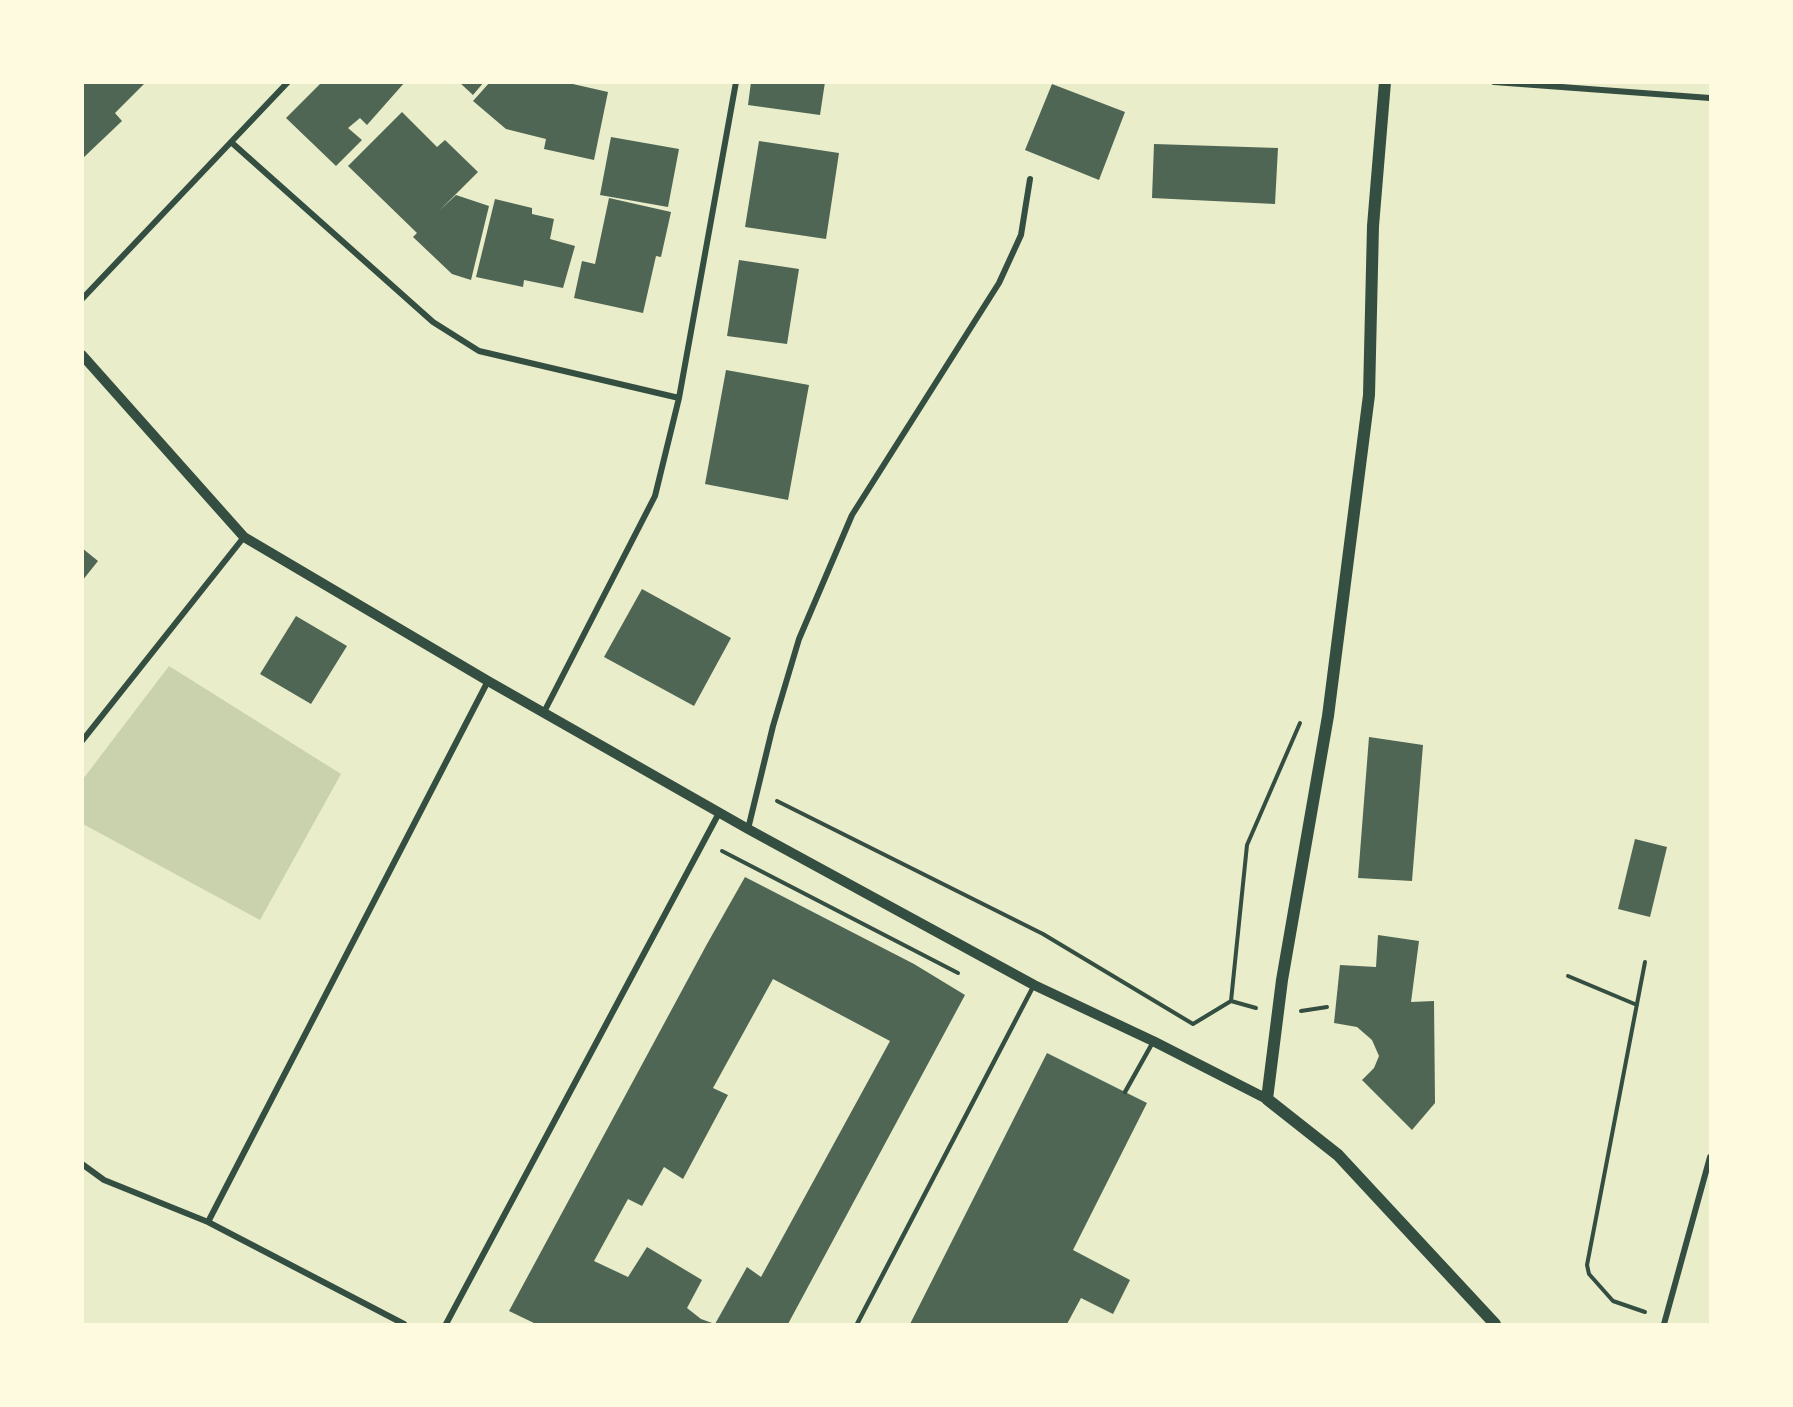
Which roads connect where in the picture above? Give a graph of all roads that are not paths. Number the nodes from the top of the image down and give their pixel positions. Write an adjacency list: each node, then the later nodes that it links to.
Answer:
1 (288, 82): 6 (street)
2 (736, 82): 10 (street)
3 (1385, 82): 20 (main road)
4 (1494, 82): 5 (street)
5 (1710, 98)
6 (231, 142): 8 (street); 10 (street)
7 (1030, 179): 16 (street)
8 (82, 298)
9 (82, 355): 11 (street)
10 (679, 398): 13 (street)
11 (244, 537): 12 (street); 14 (street)
12 (488, 681): 13 (street); 23 (street)
13 (544, 712): 15 (street)
14 (82, 741)
15 (719, 813): 16 (street); 26 (street)
16 (748, 829): 17 (street)
17 (1034, 985): 18 (street); 27 (lane)
18 (1154, 1041): 19 (lane); 20 (street)
19 (1125, 1092)
20 (1267, 1099): 28 (main road)
21 (1710, 1157): 24 (street)
22 (82, 1164): 23 (street)
23 (208, 1222): 25 (street)
24 (1665, 1322)
25 (404, 1324)
26 (446, 1324)
27 (857, 1324)
28 (1495, 1324)

